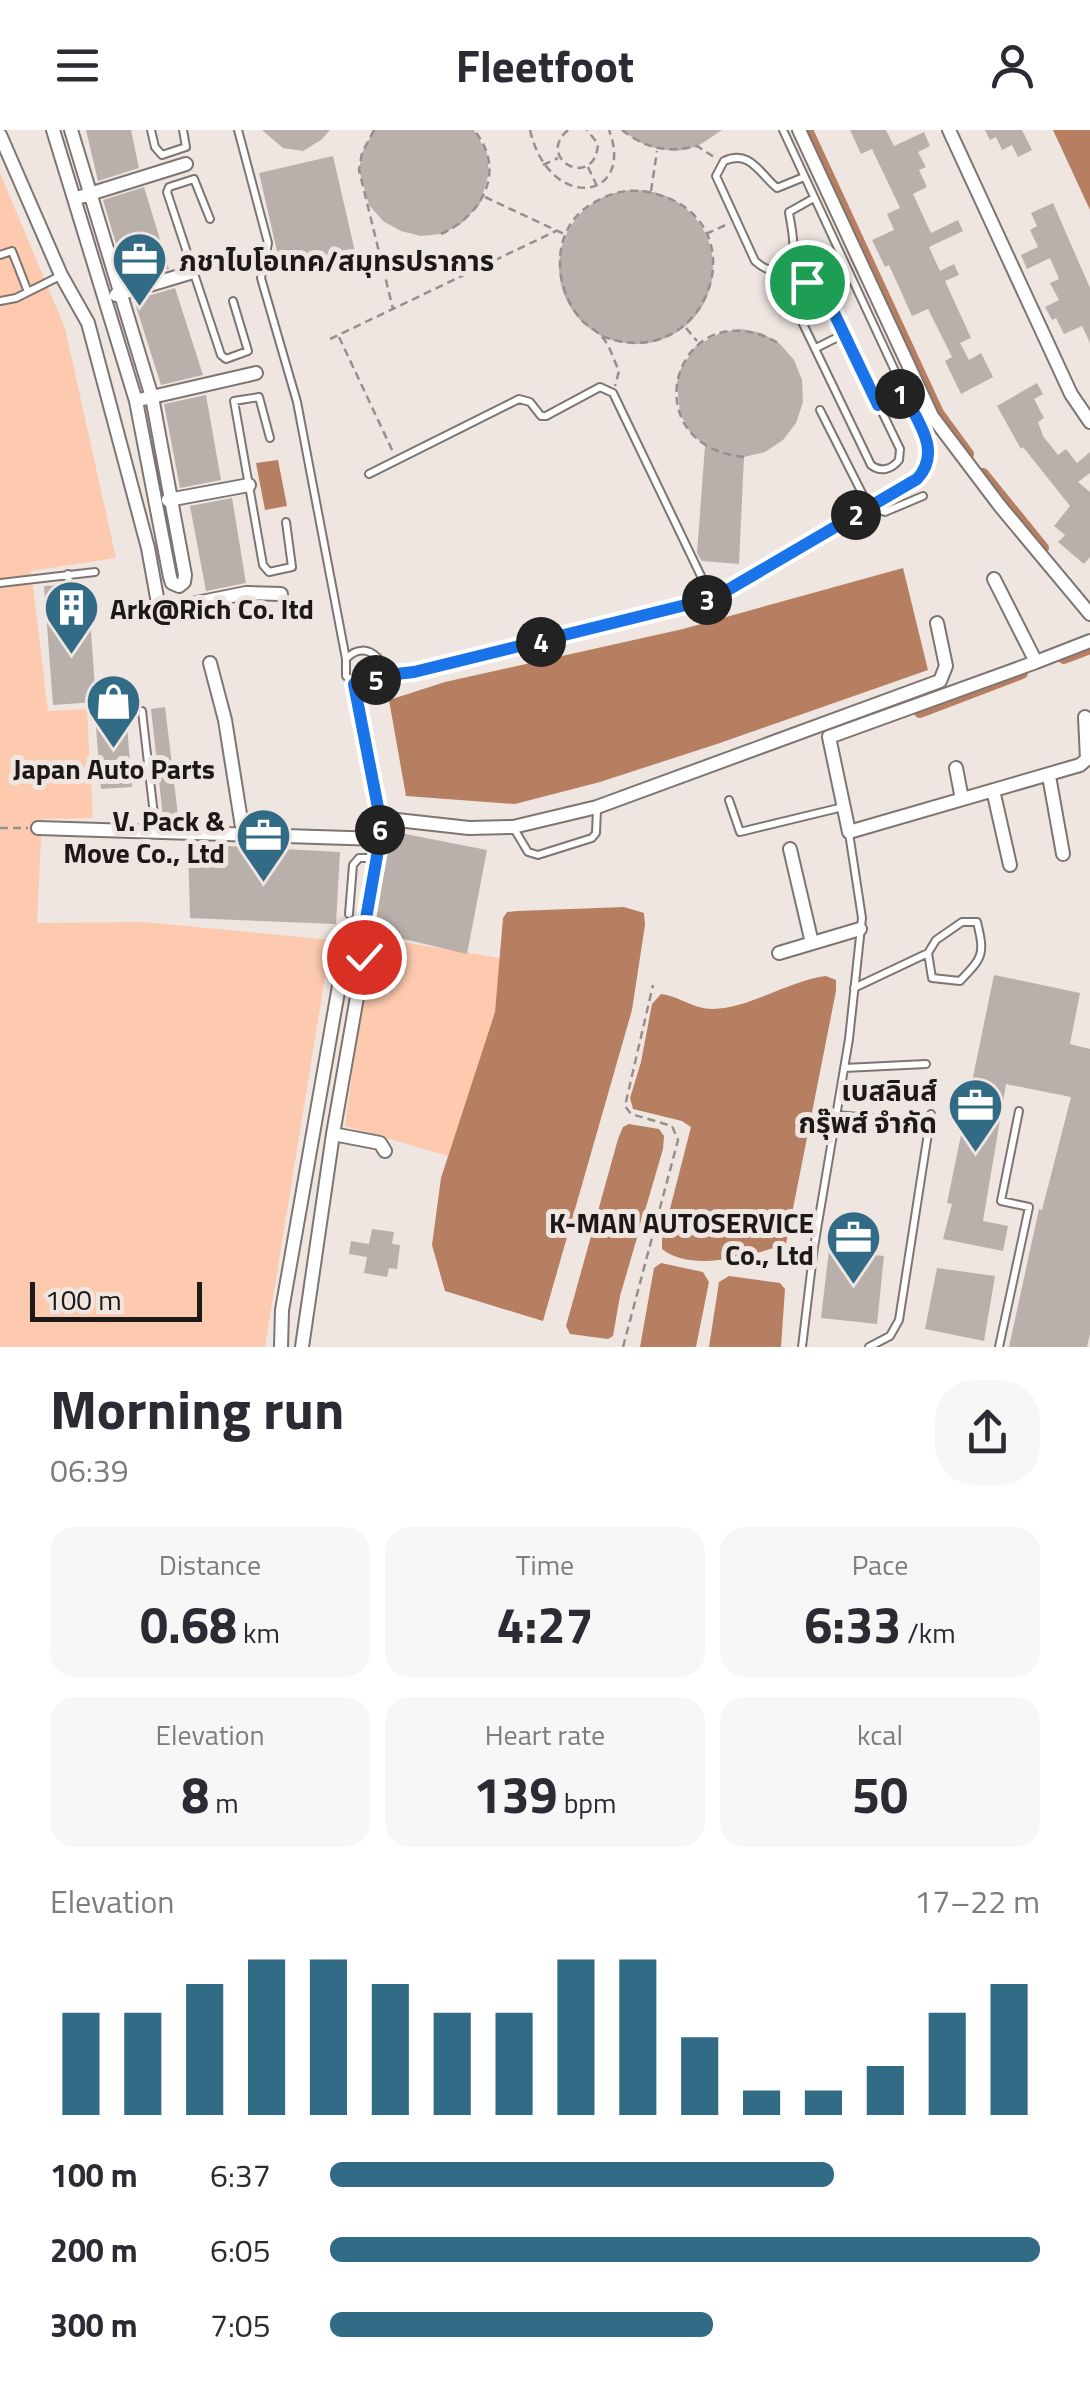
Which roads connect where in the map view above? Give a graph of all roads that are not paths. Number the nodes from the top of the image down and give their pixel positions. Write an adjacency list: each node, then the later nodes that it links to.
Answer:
1 (54, 130): 14 (street)
2 (71, 130): 12 (street)
3 (151, 130): 4 (lane)
4 (183, 130)
5 (238, 130): 53 (lane)
6 (783, 130): 11 (lane)
7 (799, 130): 50 (street)
8 (949, 130): 34 (street)
9 (0, 135): 19 (street)
10 (186, 164): 12 (street)
11 (804, 176): 13 (lane); 16 (lane)
12 (88, 194): 14 (street); 22 (street)
13 (814, 198): 16 (lane); 29 (lane)
14 (73, 199): 23 (street)
15 (210, 220): 18 (lane)
16 (793, 246): 20 (lane)
17 (0, 254): 21 (lane)
18 (193, 272): 22 (street); 25 (lane)
19 (61, 275): 21 (lane); 47 (street)
20 (814, 282): 26 (lane); 27 (lane)
21 (28, 292): 24 (lane)
22 (120, 294): 23 (street); 30 (street)
23 (104, 299): 31 (street)
24 (0, 301)
25 (233, 301)
26 (844, 334): 27 (lane); 32 (lane)
27 (816, 348): 32 (lane)
28 (256, 372): 30 (street)
29 (903, 392): 32 (lane); 41 (lane)
30 (152, 397): 31 (street); 39 (street)
31 (136, 402): 40 (street)
32 (878, 405)
33 (820, 410): 41 (lane)
34 (1090, 422)
35 (270, 438): 37 (lane)
36 (369, 474): 48 (lane)
37 (249, 486): 39 (street); 42 (lane)
38 (923, 496): 41 (lane)
39 (172, 499): 40 (street); 40 (street)
40 (155, 502)
41 (869, 507): 48 (lane)
42 (286, 522)
43 (95, 572): 44 (lane)
44 (68, 574): 46 (lane); 49 (lane)
45 (994, 578): 54 (street)
46 (0, 583)
47 (281, 594)
48 (712, 599): 56 (lane)
49 (72, 611)
50 (1090, 614)
51 (937, 623): 66 (street)
52 (1090, 641): 54 (street)
53 (346, 659): 56 (lane); 57 (lane)
54 (1036, 662): 65 (street)
55 (210, 663): 72 (street)
56 (378, 676): 57 (lane)
57 (354, 684): 67 (lane)
58 (142, 710): 71 (lane)
59 (1085, 717): 61 (street)
60 (956, 768): 63 (street)
61 (1048, 776): 62 (street); 75 (street)
62 (994, 790): 63 (street); 77 (street)
63 (962, 799): 70 (street)
64 (729, 800): 65 (lane)
65 (843, 807): 70 (street)
66 (596, 808): 68 (street); 68 (lane)
67 (380, 818): 68 (street); 73 (street)
68 (513, 827)
69 (38, 828): 71 (street)
70 (849, 832): 79 (lane)
71 (156, 833): 72 (street)
72 (244, 833): 73 (street)
73 (380, 839): 76 (street)
74 (790, 849): 80 (street)
75 (1063, 854)
76 (376, 858): 78 (lane); 81 (street)
77 (1010, 865)
78 (349, 914)
79 (860, 929): 80 (street); 84 (lane)
80 (812, 944): 82 (street)
81 (361, 947): 91 (street); 93 (street)
82 (779, 953)
83 (928, 953): 83 (lane); 84 (lane)
84 (854, 988): 86 (lane)
85 (926, 1064): 86 (lane)
86 (844, 1068): 89 (lane)
87 (1018, 1111): 97 (lane)
88 (931, 1114): 96 (lane)
89 (836, 1115): 90 (lane); 95 (lane)
90 (904, 1121)
91 (333, 1134): 92 (street); 94 (street)
92 (385, 1150)
93 (280, 1347)
94 (302, 1347)
95 (802, 1347)
96 (869, 1347)
97 (998, 1347)

